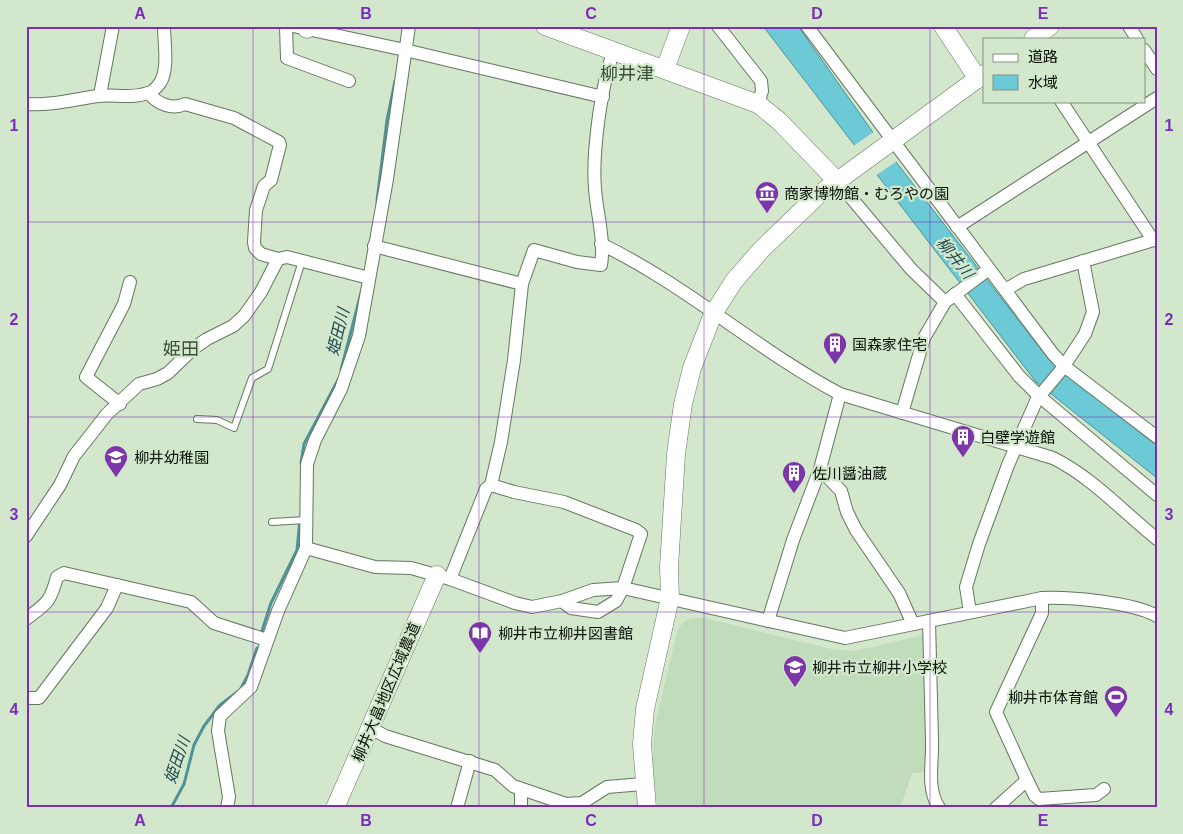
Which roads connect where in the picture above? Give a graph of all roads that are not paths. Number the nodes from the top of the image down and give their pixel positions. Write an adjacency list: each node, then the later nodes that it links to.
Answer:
1 (113, 26): 23 (street)
2 (164, 26): 22 (street)
3 (286, 26): 21 (street)
4 (409, 26): 15 (street)
5 (545, 26): 16 (street)
6 (681, 26): 18 (street)
7 (718, 26): 28 (street)
8 (808, 26): 30 (street)
9 (943, 26): 20 (street)
10 (1050, 26): 13 (street)
11 (1129, 26): 14 (street)
12 (302, 27): 15 (street)
13 (1034, 38)
14 (1136, 38)
15 (404, 50): 24 (street); 35 (street)
16 (613, 53): 18 (street); 24 (street)
17 (1146, 53): 19 (street)
18 (665, 69): 28 (street)
19 (1157, 69)
20 (981, 77): 30 (street)
21 (349, 81)
22 (149, 93): 23 (street); 36 (street)
23 (100, 95): 27 (street)
24 (603, 97): 34 (street)
25 (1157, 98): 29 (street)
26 (1062, 102): 29 (street)
27 (26, 104)
28 (758, 104): 31 (street)
29 (1088, 140): 32 (street); 33 (street)
30 (890, 144): 31 (street); 32 (street)
31 (837, 181): 44 (street); 45 (street)
32 (957, 227): 39 (street)
33 (1155, 239): 38 (street)
34 (601, 244): 42 (street); 45 (street)
35 (374, 246): 40 (street); 42 (street)
36 (278, 259): 37 (street); 49 (street)
37 (302, 261): 40 (street); 51 (lane)
38 (1083, 261): 43 (street); 46 (street)
39 (987, 269): 43 (street); 44 (street)
40 (369, 278): 57 (street)
41 (130, 282): 49 (street)
42 (522, 284): 55 (street)
43 (1005, 290): 46 (street)
44 (954, 295): 48 (street); 50 (street)
45 (713, 314): 47 (street); 65 (street)
46 (1063, 368): 48 (street); 52 (street)
47 (840, 394): 50 (street); 54 (street)
48 (1040, 394): 53 (street); 56 (street)
49 (120, 404): 59 (street)
50 (902, 413): 53 (street)
51 (197, 418)
52 (1157, 436)
53 (1017, 447): 60 (street); 68 (street)
54 (820, 469): 71 (street); 73 (street)
55 (491, 485): 62 (street); 64 (street)
56 (1157, 495)
57 (306, 520): 58 (lane); 61 (street)
58 (272, 522)
59 (26, 536)
60 (1157, 539)
61 (306, 548): 62 (street); 74 (street)
62 (444, 577): 67 (street); 76 (street, 柳井大畠地区広域農道)
63 (117, 584): 70 (street); 74 (street); 75 (street)
64 (623, 588): 65 (street); 67 (street); 67 (street)
65 (670, 598): 71 (street); 79 (street)
66 (1042, 598): 68 (street); 69 (street); 78 (street)
67 (562, 601)
68 (970, 612): 72 (street)
69 (1157, 616)
70 (26, 619)
71 (768, 620): 73 (street)
72 (928, 621): 73 (street); 87 (street)
73 (913, 624)
74 (267, 640): 82 (street)
75 (26, 698)
76 (371, 728): 77 (street); 83 (street, 柳井大畠地区広域農道)
77 (470, 761): 80 (street); 84 (street)
78 (1027, 780): 81 (street); 88 (street)
79 (643, 784): 80 (street); 86 (street)
80 (521, 789): 85 (street)
81 (1104, 789)
82 (227, 808)
83 (335, 808)
84 (457, 808)
85 (520, 808)
86 (647, 808)
87 (938, 808)
88 (996, 808)

